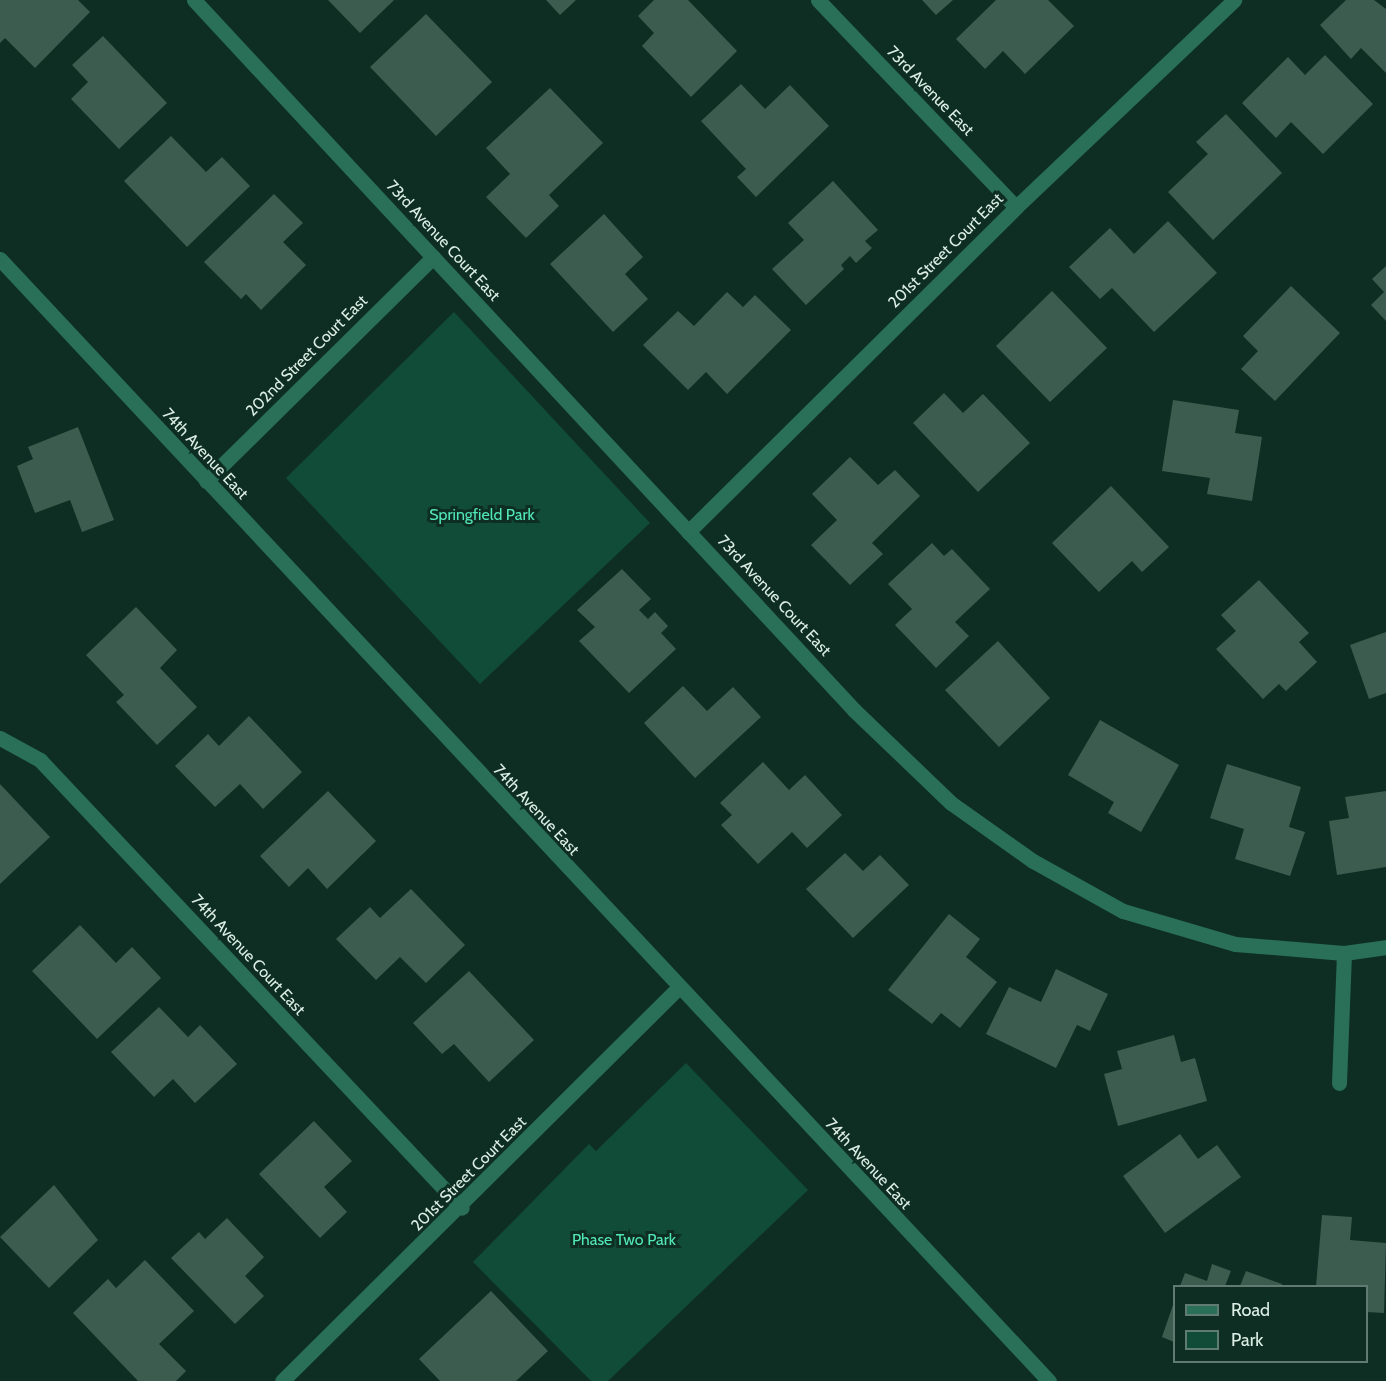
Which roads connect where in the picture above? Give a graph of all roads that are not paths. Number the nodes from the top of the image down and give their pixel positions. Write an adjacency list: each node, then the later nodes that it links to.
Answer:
1 (194, 0): 5 (street, 73rd Avenue Court East)
2 (818, 0): 4 (street, 73rd Avenue East)
3 (1234, 0): 4 (street, 201st Street Court East)
4 (1016, 207): 8 (street, 201st Street Court East)
5 (433, 257): 7 (street, 202nd Street Court East); 8 (street, 73rd Avenue Court East)
6 (0, 259): 7 (street, 74th Avenue East)
7 (206, 482): 12 (street, 74th Avenue East)
8 (688, 532): 11 (street, 73rd Avenue Court East)
9 (0, 738): 14 (street, 74th Avenue Court East)
10 (1386, 947): 11 (street, 73rd Avenue Court East)
11 (1344, 953): 13 (street)
12 (678, 988): 14 (street, 201st Street Court East); 16 (street, 74th Avenue East)
13 (1339, 1083)
14 (462, 1208): 15 (street, 201st Street Court East)
15 (282, 1381)
16 (1048, 1381)

